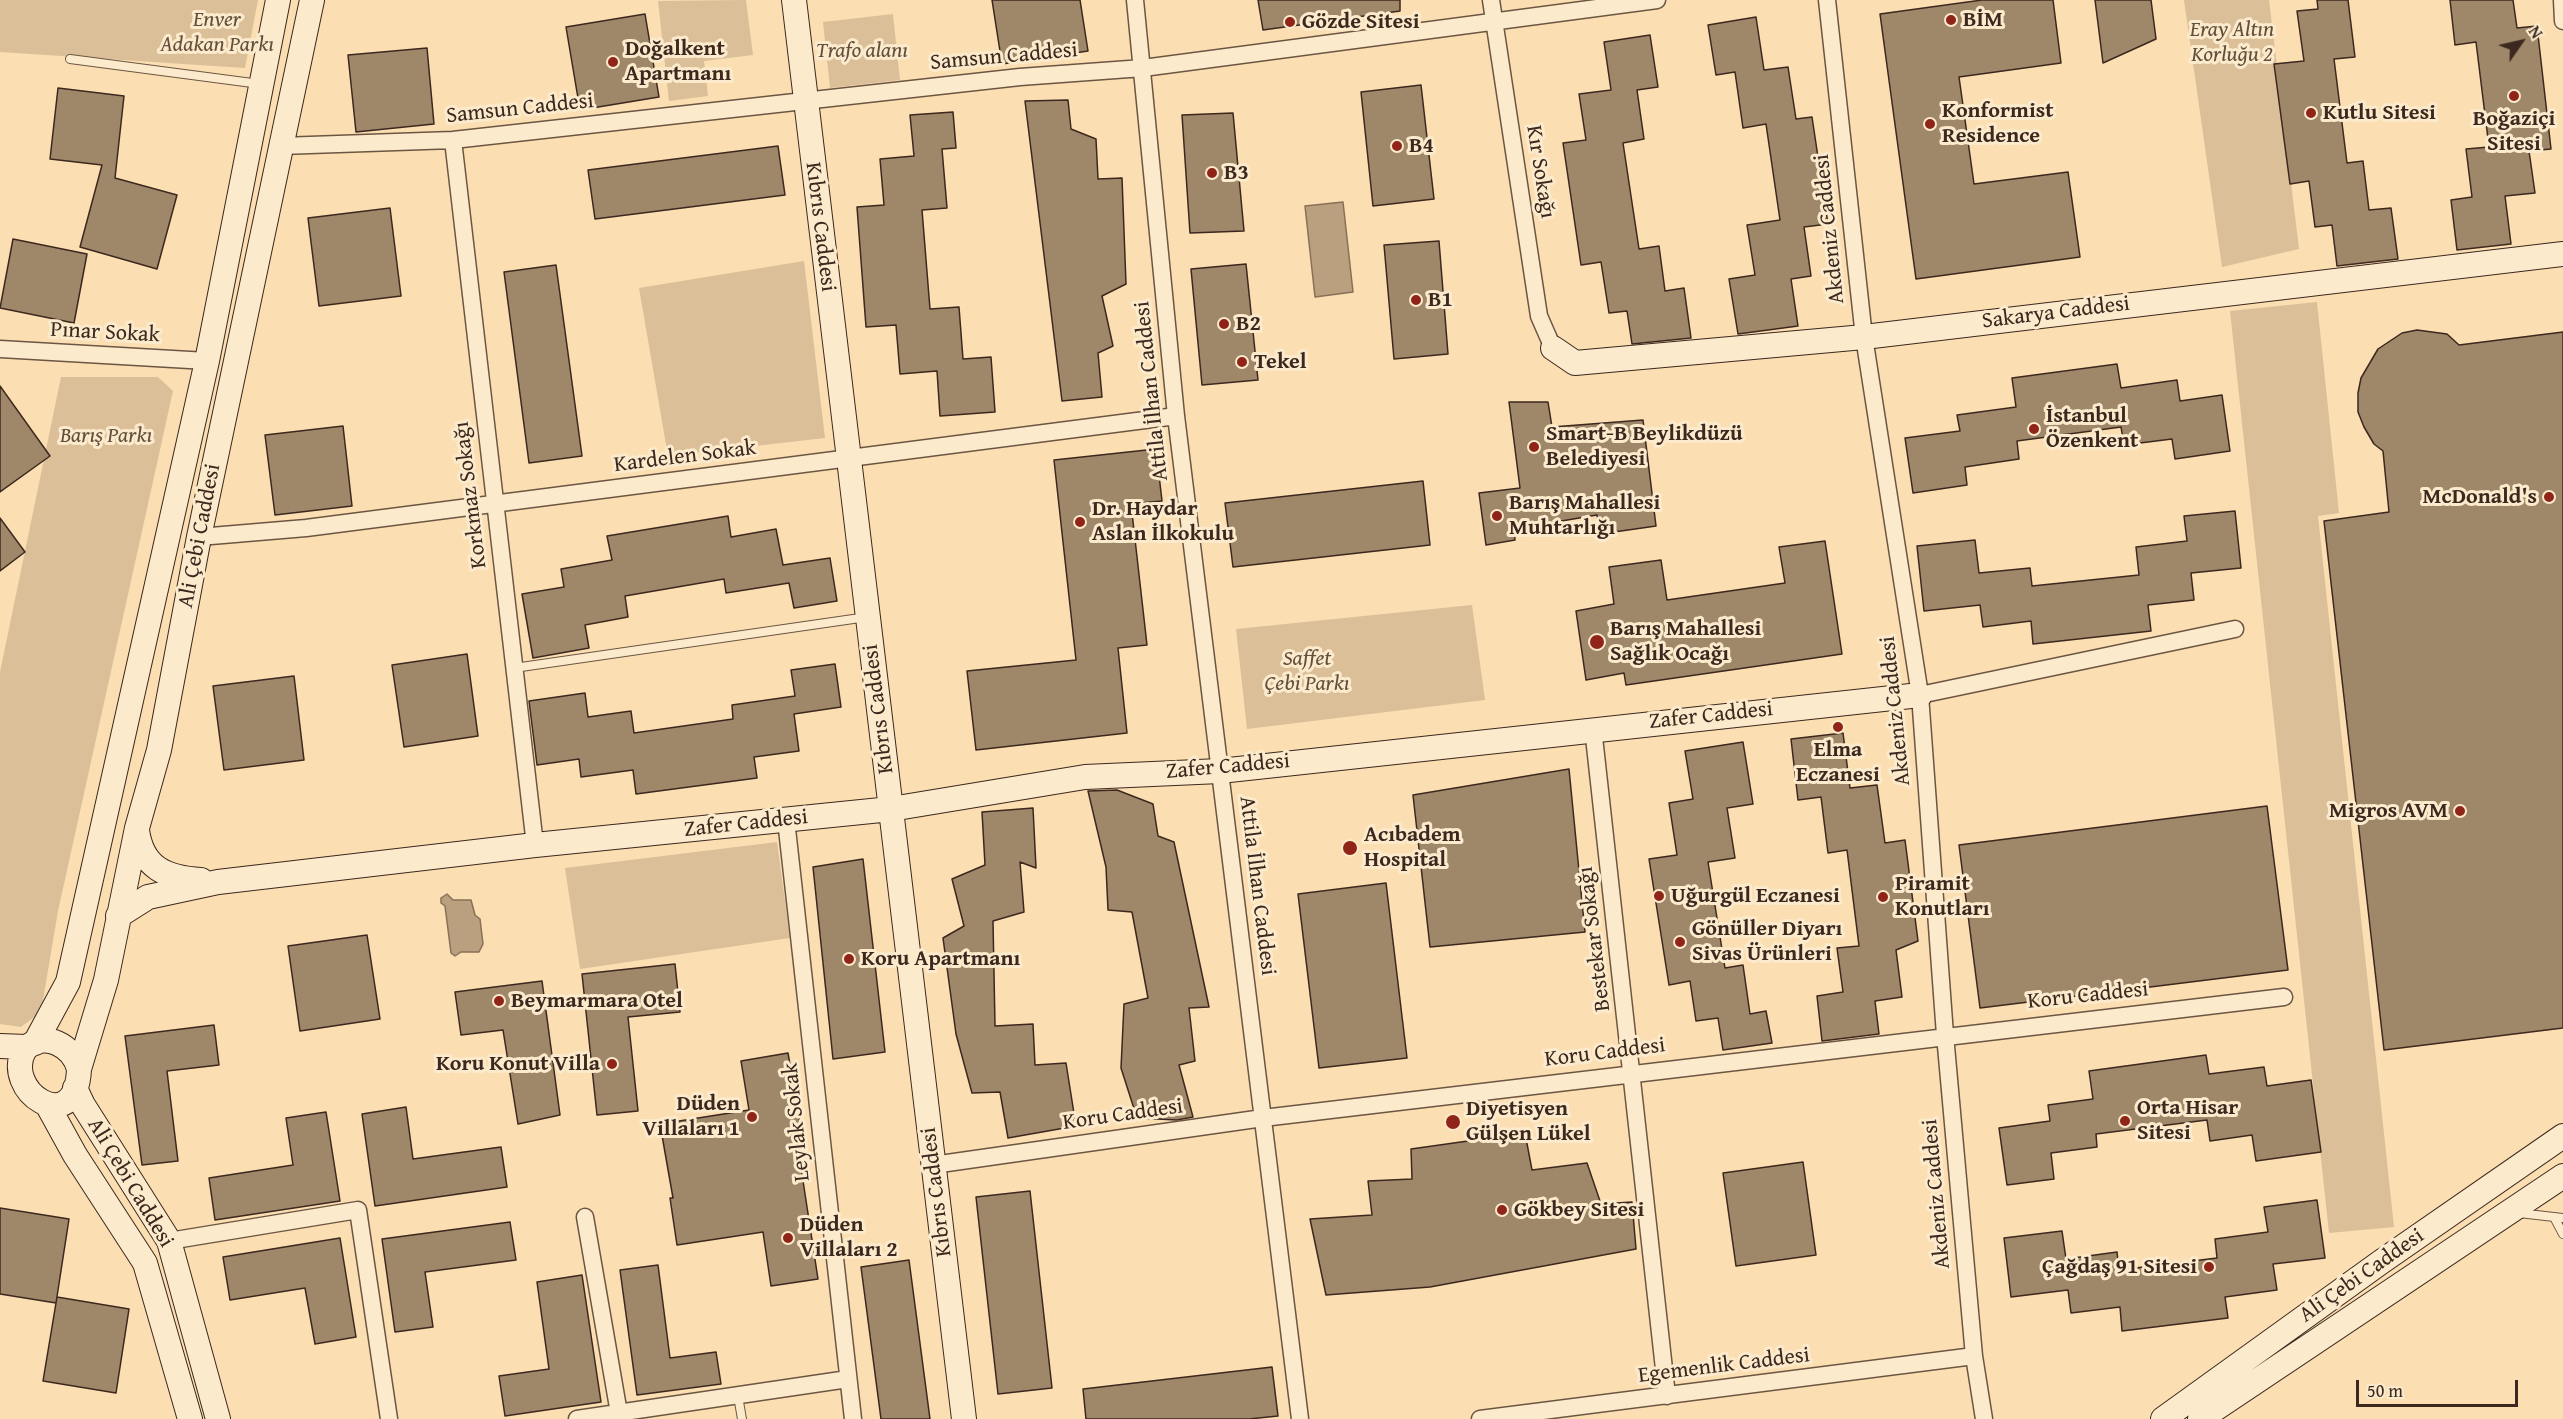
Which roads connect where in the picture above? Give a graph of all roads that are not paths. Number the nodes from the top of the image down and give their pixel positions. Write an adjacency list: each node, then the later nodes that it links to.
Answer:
1 (278, 0): 13 (main road, Ali Çebi Caddesi)
2 (312, 0): 16 (main road, Ali Çebi Caddesi)
3 (794, 0): 14 (main road, Kıbrıs Caddesi)
4 (1135, 0): 12 (street, Attila İlhan Caddesi)
5 (1491, 0): 9 (street, Kır Sokağı)
6 (1657, 0): 9 (street, Samsun Caddesi)
7 (1827, 0): 18 (street, Akdeniz Caddesi)
8 (2562, 0): 10 (street)
9 (1494, 20): 12 (street, Samsun Caddesi); 19 (street, Kır Sokağı)
10 (2563, 21)
11 (70, 59): 13 (lane)
12 (1143, 68): 14 (street, Samsun Caddesi); 22 (street, Attila İlhan Caddesi)
13 (260, 85): 21 (main road, Ali Çebi Caddesi)
14 (804, 100): 15 (street, Samsun Caddesi); 23 (main road, Kıbrıs Caddesi)
15 (453, 140): 16 (street, Samsun Caddesi); 24 (street, Korkmaz Sokağı)
16 (281, 146): 25 (main road, Ali Çebi Caddesi)
17 (2563, 254): 18 (main road, Sakarya Caddesi)
18 (1864, 337): 19 (main road, Sakarya Caddesi); 29 (street, Akdeniz Caddesi)
19 (1553, 348)
20 (0, 349): 21 (street, Pınar Sokak)
21 (207, 361): 40 (main road, Ali Çebi Caddesi)
22 (1176, 416): 23 (street, Kardelen Sokak); 31 (street, Attila İlhan Caddesi)
23 (849, 459): 24 (street, Kardelen Sokak); 26 (main road, Kıbrıs Caddesi)
24 (494, 504): 25 (street, Kardelen Sokak); 28 (street, Korkmaz Sokağı)
25 (199, 537): 34 (main road, Ali Çebi Caddesi)
26 (868, 617): 28 (lane); 32 (main road, Kıbrıs Caddesi)
27 (2235, 628): 29 (street, Zafer Caddesi)
28 (514, 668): 35 (street, Korkmaz Sokağı)
29 (1920, 694): 30 (main road, Zafer Caddesi); 39 (street, Akdeniz Caddesi)
30 (1593, 728): 31 (main road, Zafer Caddesi); 42 (street, Bestekar Sokağı)
31 (1220, 771): 32 (main road, Zafer Caddesi); 45 (street, Attila İlhan Caddesi)
32 (891, 809): 33 (main road, Zafer Caddesi); 47 (main road, Kıbrıs Caddesi)
33 (786, 820): 35 (main road, Zafer Caddesi); 55 (street, Leylak Sokak)
34 (137, 828): 36 (main road); 37 (main road, Ali Çebi Caddesi)
35 (535, 845): 36 (main road, Zafer Caddesi)
36 (218, 882): 37 (main road)
37 (118, 916): 43 (main road, Ali Çebi Caddesi)
38 (2284, 997): 39 (street, Koru Caddesi)
39 (1946, 1035): 42 (street, Koru Caddesi); 54 (street, Akdeniz Caddesi)
40 (31, 1045): 41 (main road); 43 (main road, Ali Çebi Caddesi); 44 (main road, Ali Çebi Caddesi)
41 (0, 1046)
42 (1633, 1072): 45 (street, Koru Caddesi); 57 (street, Bestekar Sokağı)
43 (77, 1079): 44 (main road, Ali Çebi Caddesi); 53 (main road, Ali Çebi Caddesi)
44 (48, 1106): 59 (main road, Ali Çebi Caddesi)
45 (1263, 1118): 47 (street, Koru Caddesi); 66 (street, Attila İlhan Caddesi)
46 (2563, 1136): 69 (main road, Ali Çebi Caddesi)
47 (933, 1165): 65 (main road, Kıbrıs Caddesi)
48 (2563, 1176): 49 (main road, Ali Çebi Caddesi)
49 (2504, 1215): 51 (lane); 70 (main road, Ali Çebi Caddesi)
50 (585, 1217): 58 (street)
51 (2559, 1218): 52 (lane)
52 (2563, 1234)
53 (169, 1241): 60 (main road, Ali Çebi Caddesi); 61 (street)
54 (1974, 1356): 57 (street, Egemenlik Caddesi); 68 (street, Akdeniz Caddesi)
55 (848, 1379): 56 (street); 64 (street, Leylak Sokak)
56 (738, 1396): 58 (street); 63 (lane)
57 (1667, 1396): 67 (street, Egemenlik Caddesi)
58 (619, 1416): 62 (street)
59 (190, 1419)
60 (219, 1419)
61 (389, 1419)
62 (577, 1419)
63 (742, 1419)
64 (853, 1419)
65 (964, 1419)
66 (1300, 1419)
67 (1480, 1419)
68 (1984, 1419)
69 (2163, 1419)
70 (2200, 1419)

